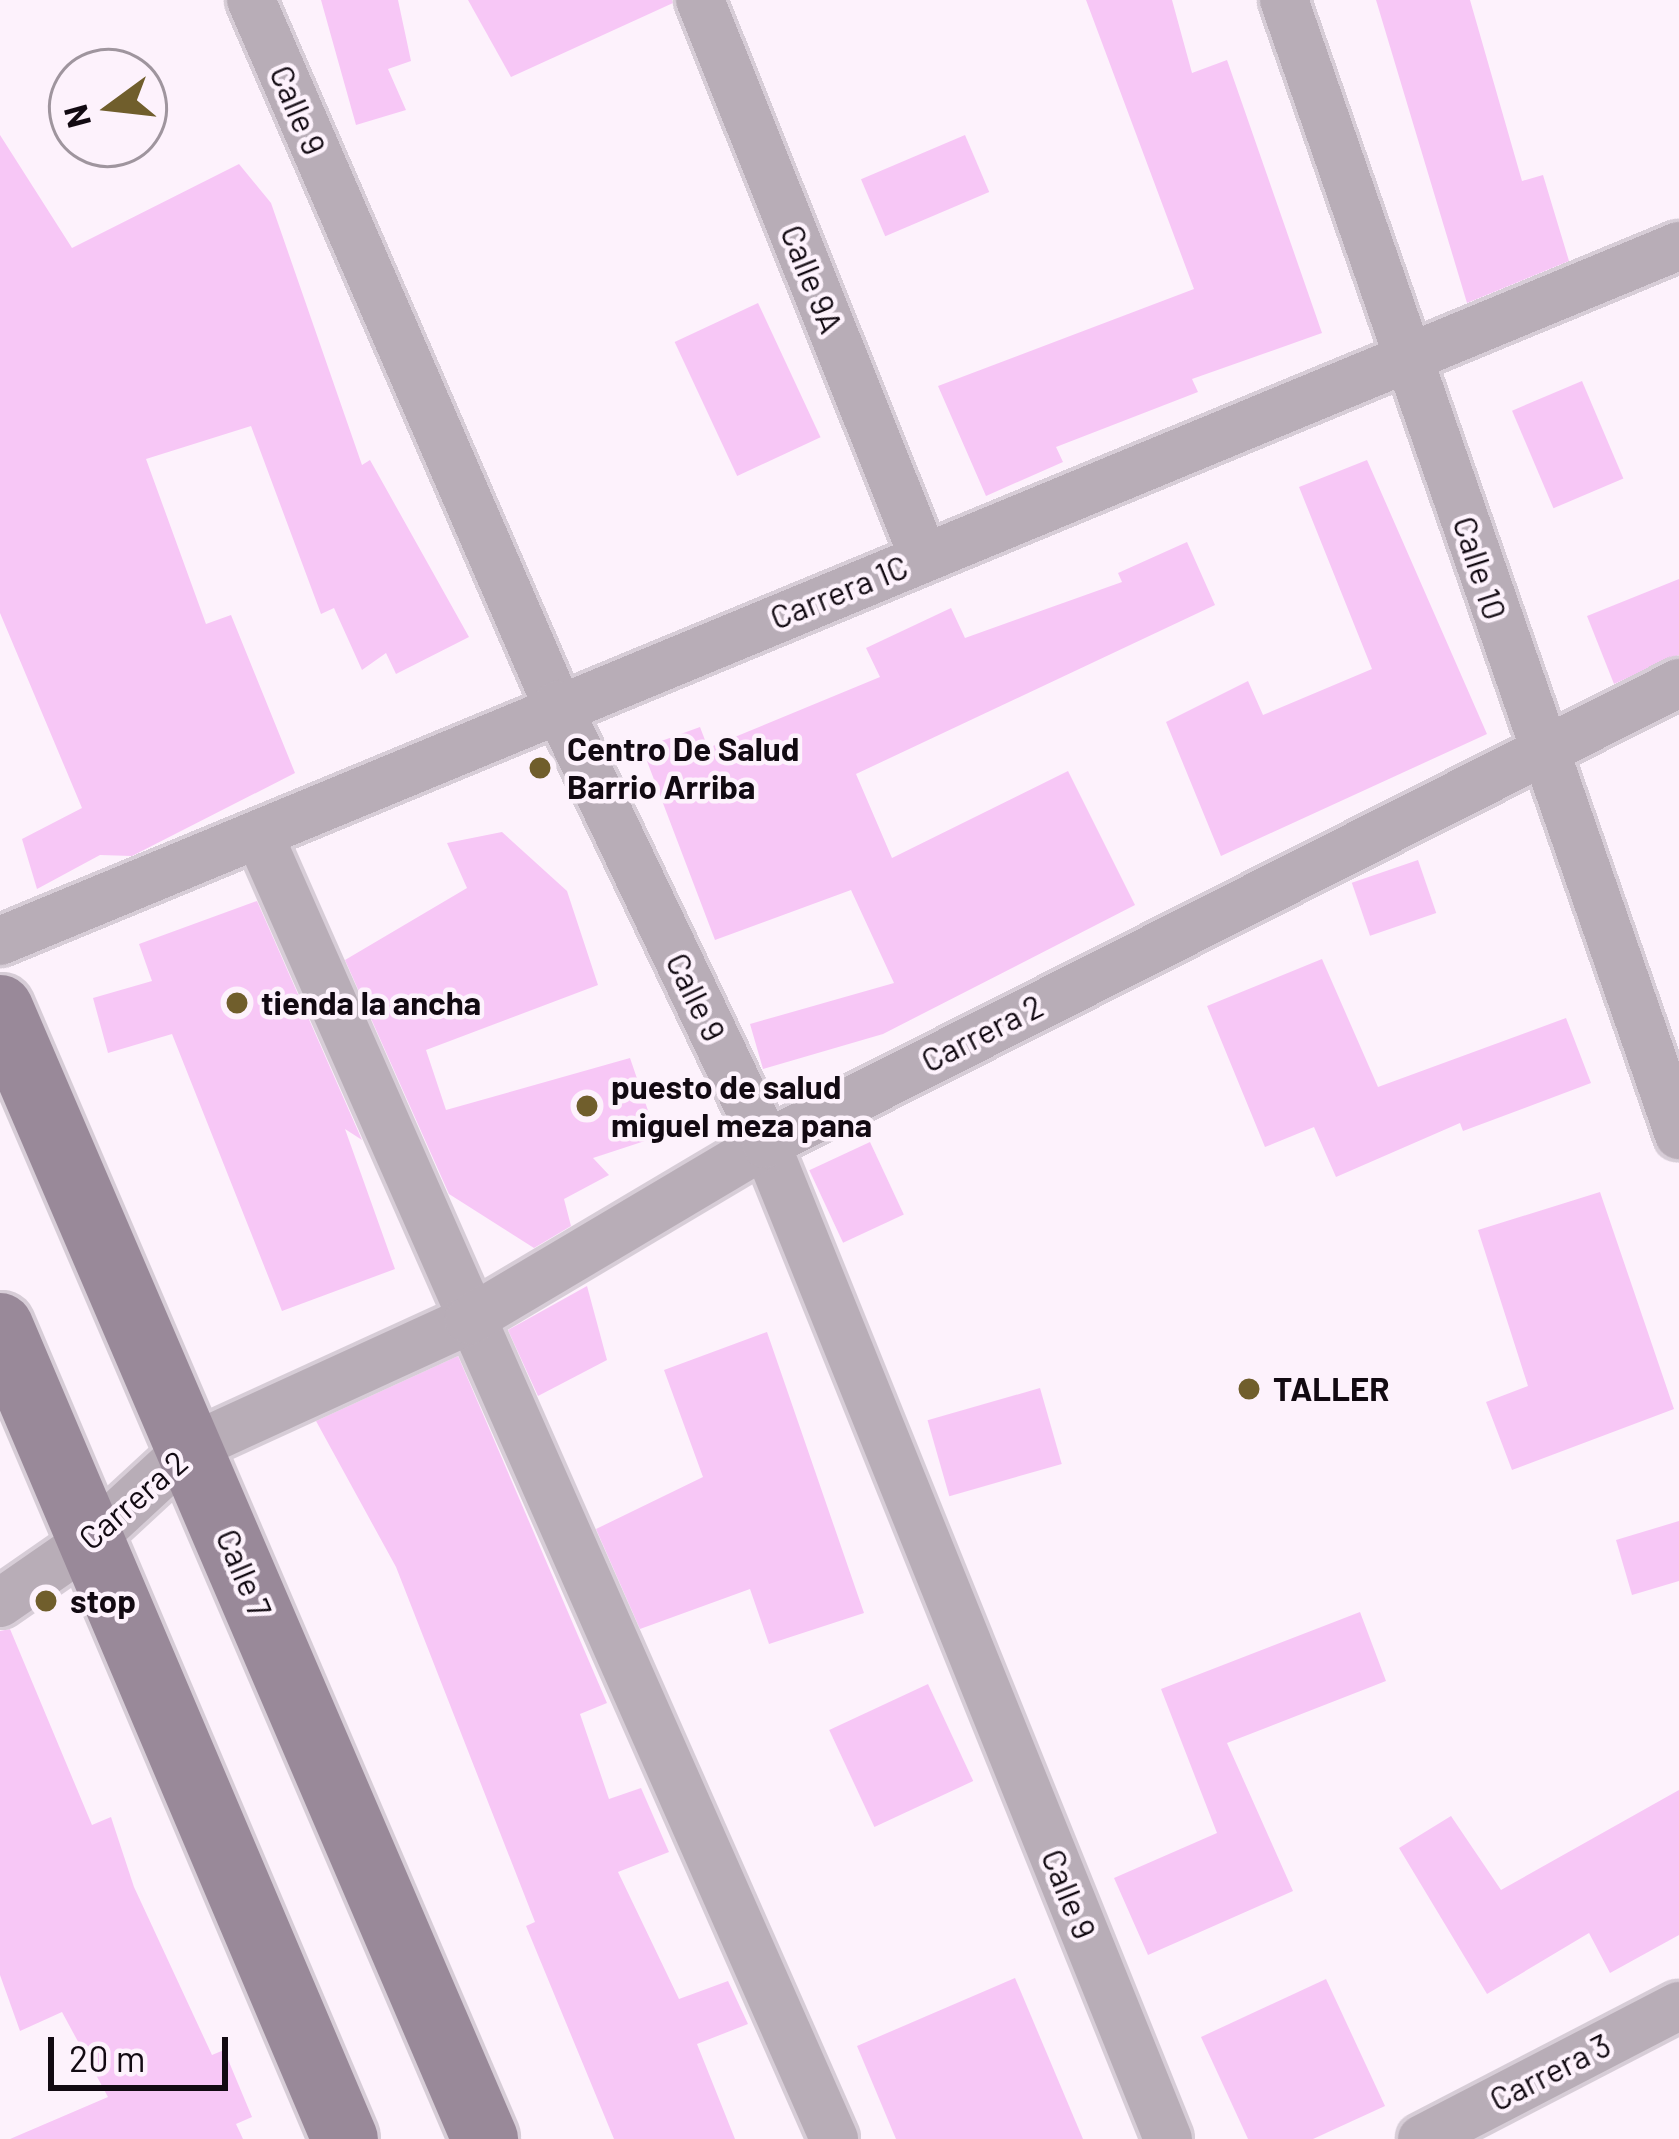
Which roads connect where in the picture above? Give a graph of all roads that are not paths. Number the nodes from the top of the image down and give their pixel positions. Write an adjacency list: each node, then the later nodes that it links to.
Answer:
1 (250, 0): 8 (street, Calle 9)
2 (700, 0): 6 (street, Calle 9A)
3 (1284, 0): 5 (street, Calle 10)
4 (1679, 246): 5 (street, Carrera 1C)
5 (1412, 360): 6 (street, Carrera 1C); 9 (street, Calle 10)
6 (923, 558): 8 (street, Carrera 1C)
7 (1679, 683): 9 (street, Carrera 2)
8 (556, 705): 10 (street, Carrera 1C); 14 (street, Calle 9)
9 (1539, 747): 13 (street, Calle 10); 14 (street, Carrera 2)
10 (259, 835): 11 (street, Carrera 1C); 15 (street)
11 (0, 941)
12 (0, 1008): 17 (street, Calle 7)
13 (1679, 1135)
14 (766, 1144): 15 (street, Carrera 2); 24 (street, Calle 9)
15 (470, 1320): 17 (street, Carrera 2); 23 (street)
16 (0, 1325): 18 (street)
17 (190, 1448): 18 (street, Carrera 2); 22 (street, Calle 7)
18 (88, 1542): 19 (street, Carrera 2); 21 (street)
19 (0, 1603)
20 (1679, 2006): 25 (street, Carrera 3)
21 (345, 2139)
22 (485, 2139)
23 (834, 2139)
24 (1168, 2139)
25 (1422, 2139)

